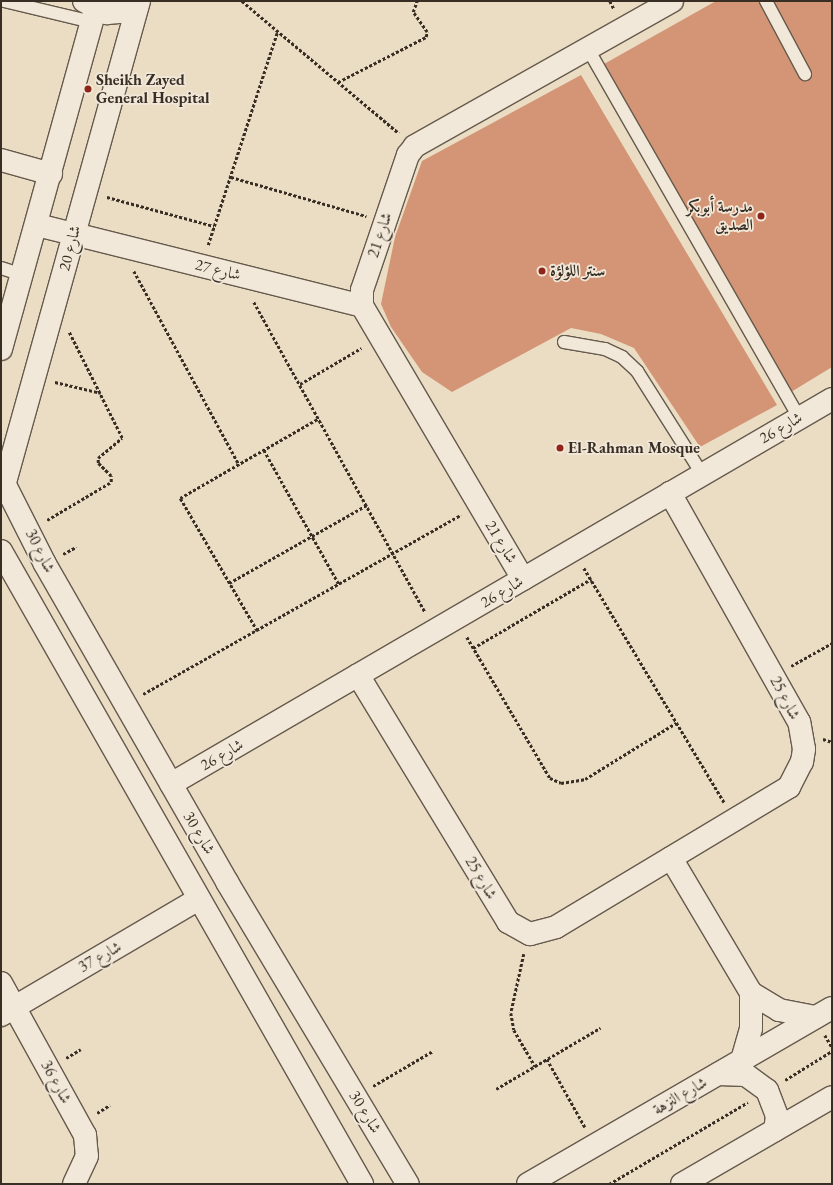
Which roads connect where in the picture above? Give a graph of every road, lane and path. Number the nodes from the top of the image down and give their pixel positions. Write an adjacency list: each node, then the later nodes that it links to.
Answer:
1 (4, 1): 7 (lane)
2 (138, 1): 7 (street); 16 (street, شارع 20)
3 (242, 1): 8 (path)
4 (417, 1): 11 (path)
5 (672, 1): 9 (street)
6 (766, 1): 10 (lane)
7 (90, 11): 14 (street)
8 (277, 33): 11 (path); 15 (path)
9 (588, 49): 12 (street); 36 (lane)
10 (805, 74)
11 (338, 82): 12 (path)
12 (415, 146): 17 (street, شارع 21)
13 (1, 160): 14 (street)
14 (51, 174): 18 (street)
15 (230, 177): 17 (path); 19 (path)
16 (85, 191): 19 (path); 20 (street, شارع 20)
17 (384, 222): 27 (street, شارع 21)
18 (37, 225): 20 (street, شارع 27); 24 (street)
19 (214, 226): 22 (path)
20 (74, 234): 21 (street, شارع 27); 26 (street, شارع 20)
21 (120, 246): 22 (street, شارع 27); 38 (path)
22 (201, 266): 25 (street, شارع 27)
23 (1, 268): 24 (lane)
24 (22, 275): 30 (street)
25 (239, 275): 27 (street, شارع 27); 32 (path)
26 (55, 304): 31 (street, شارع 20); 33 (path)
27 (362, 306): 28 (street, شارع 21)
28 (380, 337): 32 (path); 43 (street, شارع 21)
29 (564, 342): 39 (lane)
30 (1, 349)
31 (35, 376): 33 (path); 40 (street, شارع 20)
32 (300, 384): 35 (path)
33 (101, 394): 44 (path)
34 (832, 399): 36 (street, شارع 26)
35 (319, 418): 37 (path); 42 (path)
36 (799, 418): 39 (street, شارع 26)
37 (264, 450): 38 (path); 45 (path)
38 (239, 464): 51 (path)
39 (702, 474): 41 (street, شارع 26)
40 (2, 484): 44 (street, شارع 30)
41 (670, 493): 46 (street, شارع 26); 59 (street, شارع 25)
42 (367, 505): 45 (path); 48 (path)
43 (479, 505): 48 (path); 49 (street, شارع 21)
44 (29, 531): 60 (street, شارع 30)
45 (312, 536): 51 (path); 52 (path)
46 (573, 550): 49 (street, شارع 26); 50 (path)
47 (1, 551): 65 (street, شارع 30)
48 (393, 554): 52 (path); 54 (path)
49 (523, 579): 53 (street, شارع 26)
50 (591, 579): 57 (path); 61 (path)
51 (229, 583): 55 (path)
52 (339, 584): 55 (path)
53 (456, 619): 54 (street, شارع 26); 57 (path)
54 (435, 630): 58 (street, شارع 26)
55 (257, 631): 60 (path)
56 (832, 643): 59 (path)
57 (473, 648): 61 (path)
58 (358, 675): 62 (street, شارع 26); 66 (street, شارع 25)
59 (774, 676): 63 (street, شارع 25)
60 (125, 705): 62 (street, شارع 30)
61 (676, 723): 63 (path)
62 (171, 784): 80 (street, شارع 30)
63 (734, 820): 64 (street, شارع 25)
64 (671, 858): 66 (street, شارع 25); 68 (street)
65 (199, 899): 69 (street, شارع 37); 86 (street, شارع 30)
66 (530, 934): 76 (path)
67 (1, 983): 69 (street, شارع 36)
68 (751, 993): 70 (street); 75 (street)
69 (8, 1011): 85 (street, شارع 36)
70 (824, 1012): 75 (street, شارع النزهة)
71 (600, 1028): 74 (path)
72 (433, 1051): 80 (path)
73 (832, 1051): 79 (path)
74 (547, 1059): 76 (path); 83 (path)
75 (742, 1060): 77 (street, شارع النزهة)
76 (535, 1066): 78 (path)
77 (718, 1074): 79 (street); 83 (street, شارع النزهة)
78 (496, 1089)
79 (767, 1090): 82 (street); 88 (path)
80 (355, 1096): 84 (street, شارع 30)
81 (832, 1097): 82 (street)
82 (775, 1130): 89 (street)
83 (595, 1145): 87 (street, شارع النزهة)
84 (403, 1182)
85 (74, 1184)
86 (362, 1184)
87 (528, 1184)
88 (609, 1184)
89 (682, 1184)

